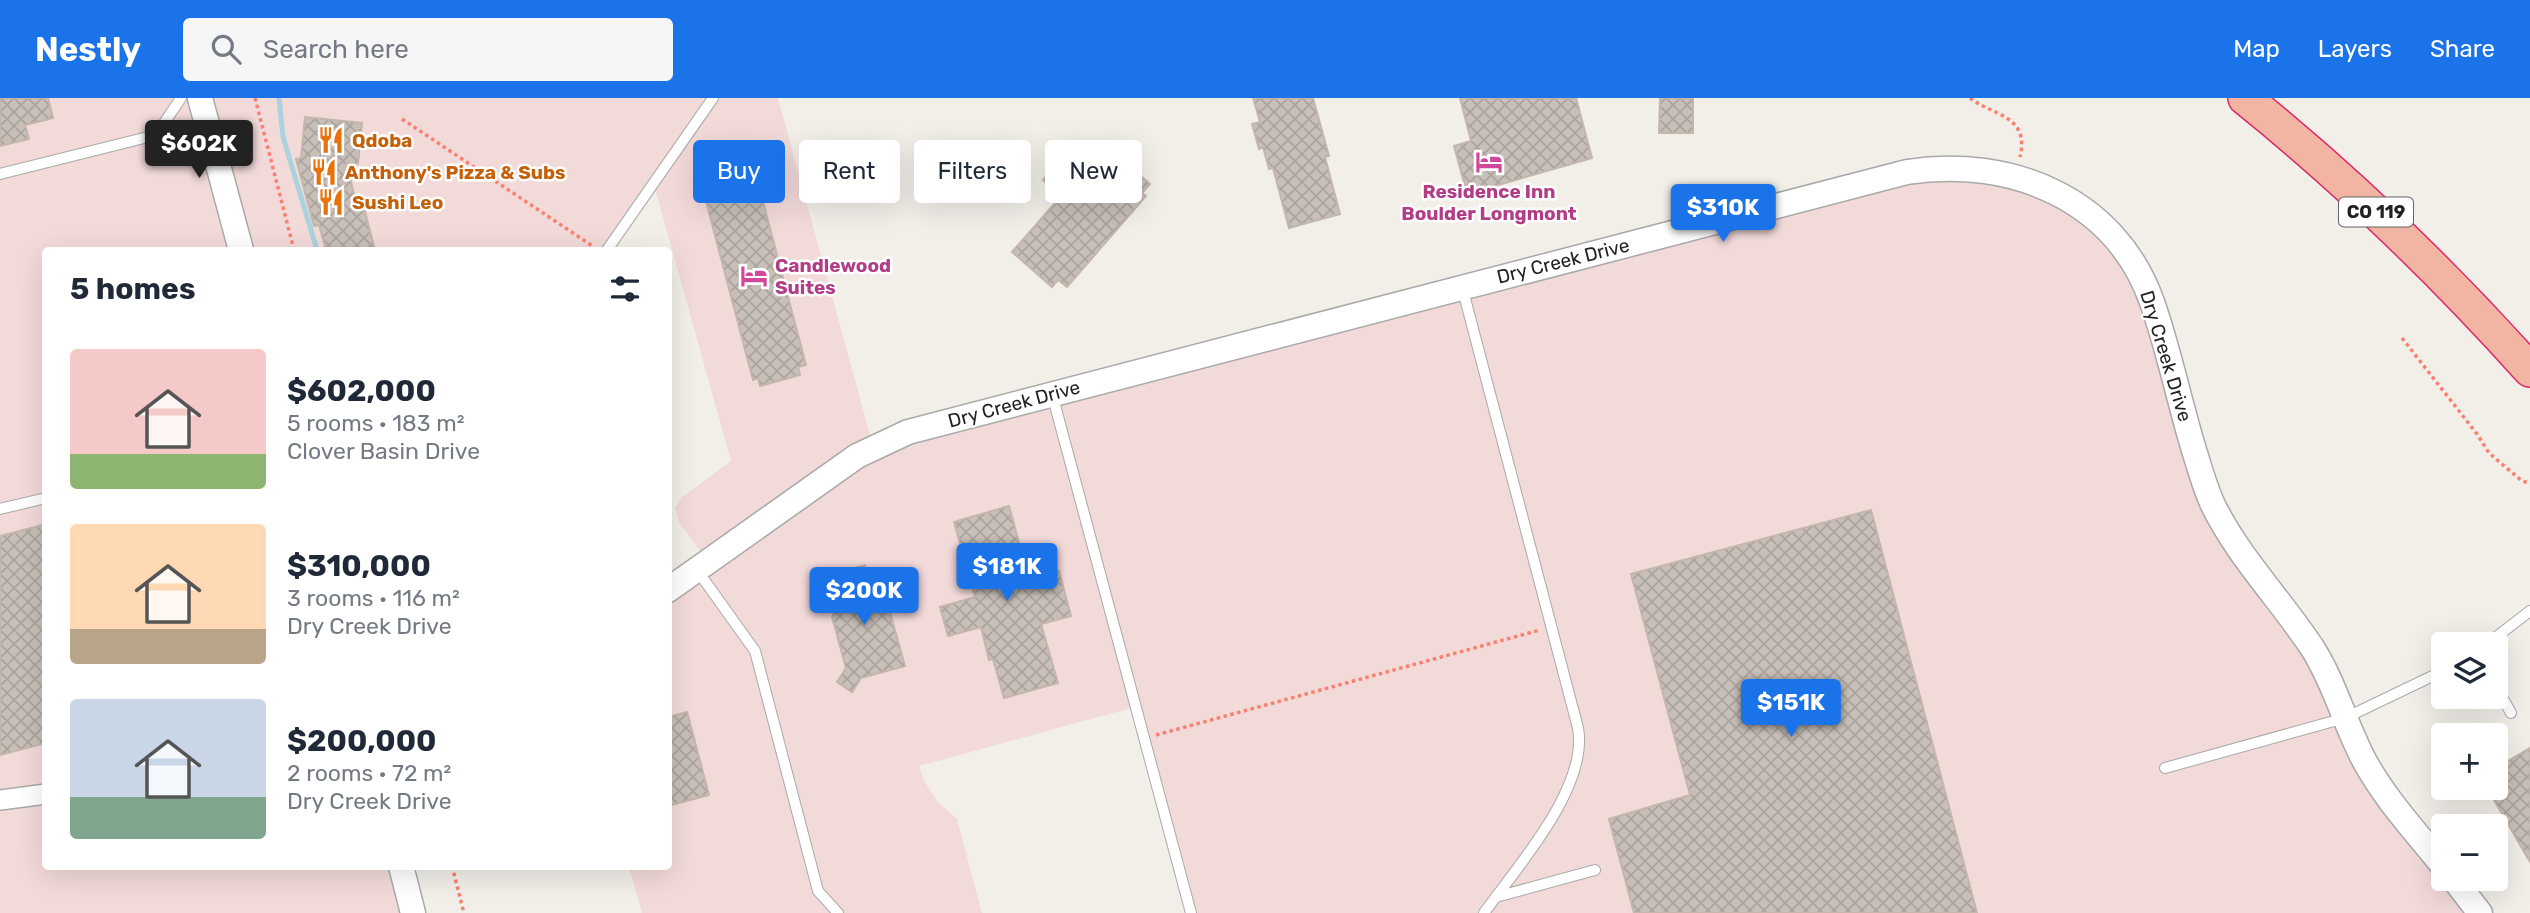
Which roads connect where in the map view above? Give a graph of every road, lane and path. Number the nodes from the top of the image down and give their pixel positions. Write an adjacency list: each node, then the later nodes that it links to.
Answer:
1 (181, 98): 8 (lane)
2 (200, 98): 9 (street)
3 (255, 98): 13 (path)
4 (713, 98): 15 (lane)
5 (1970, 98): 11 (path)
6 (2245, 98): 18 (highway, CO 119)
7 (402, 118): 14 (path)
8 (156, 135): 9 (lane); 10 (lane)
9 (218, 163): 12 (street)
10 (0, 174)
11 (2015, 176): 16 (street, Dry Creek Drive); 31 (street, Dry Creek Drive)
12 (240, 247)
13 (293, 247)
14 (595, 247)
15 (609, 247)
16 (1461, 287): 19 (street, Dry Creek Drive); 26 (lane)
17 (2402, 338): 20 (path)
18 (2530, 370)
19 (1052, 393): 23 (street, Dry Creek Drive); 32 (lane)
20 (2530, 483)
21 (42, 499): 22 (lane)
22 (0, 509)
23 (697, 570): 24 (street, Dry Creek Drive); 44 (lane)
24 (672, 587)
25 (2530, 611): 27 (lane)
26 (1551, 627): 32 (path); 41 (lane)
27 (2503, 632)
28 (2431, 677): 31 (lane)
29 (2508, 708): 30 (lane)
30 (2511, 713)
31 (2345, 718): 33 (lane); 36 (street, Dry Creek Drive)
32 (1144, 738): 45 (lane)
33 (2165, 768)
34 (42, 795): 35 (street)
35 (0, 800)
36 (2431, 851)
37 (402, 870): 42 (street)
38 (453, 870): 43 (path)
39 (1595, 870): 41 (lane)
40 (2463, 891): 47 (street)
41 (1495, 897): 46 (lane)
42 (413, 913)
43 (464, 913)
44 (838, 913)
45 (1191, 913)
46 (1484, 913)
47 (2480, 913)

